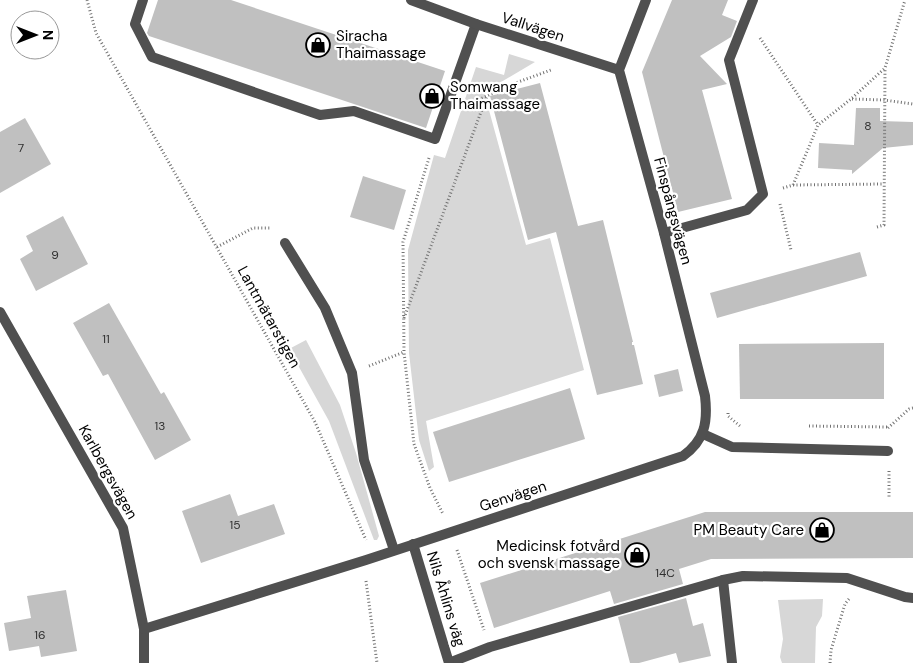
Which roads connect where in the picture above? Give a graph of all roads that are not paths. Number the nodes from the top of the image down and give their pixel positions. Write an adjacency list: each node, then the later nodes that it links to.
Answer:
1 (143, 0): 5 (street)
2 (411, 0): 5 (street, Vallvägen)
3 (646, 0): 6 (street)
4 (753, 0): 7 (street)
5 (476, 24): 6 (street, Vallvägen)
6 (619, 70): 7 (street, Finspångsvägen)
7 (664, 233): 10 (street, Finspångsvägen)
8 (285, 243): 13 (street)
9 (0, 312): 16 (street, Karlbergsvägen)
10 (703, 434): 11 (street); 12 (street, Genvägen)
11 (888, 451)
12 (413, 544): 13 (street, Genvägen); 18 (street, Nils Åhlins väg)
13 (394, 550): 16 (street, Genvägen)
14 (722, 580): 15 (street); 18 (street); 19 (street)
15 (913, 598)
16 (144, 629): 17 (street, Karlbergsvägen)
17 (144, 663)
18 (449, 663)
19 (732, 663)

